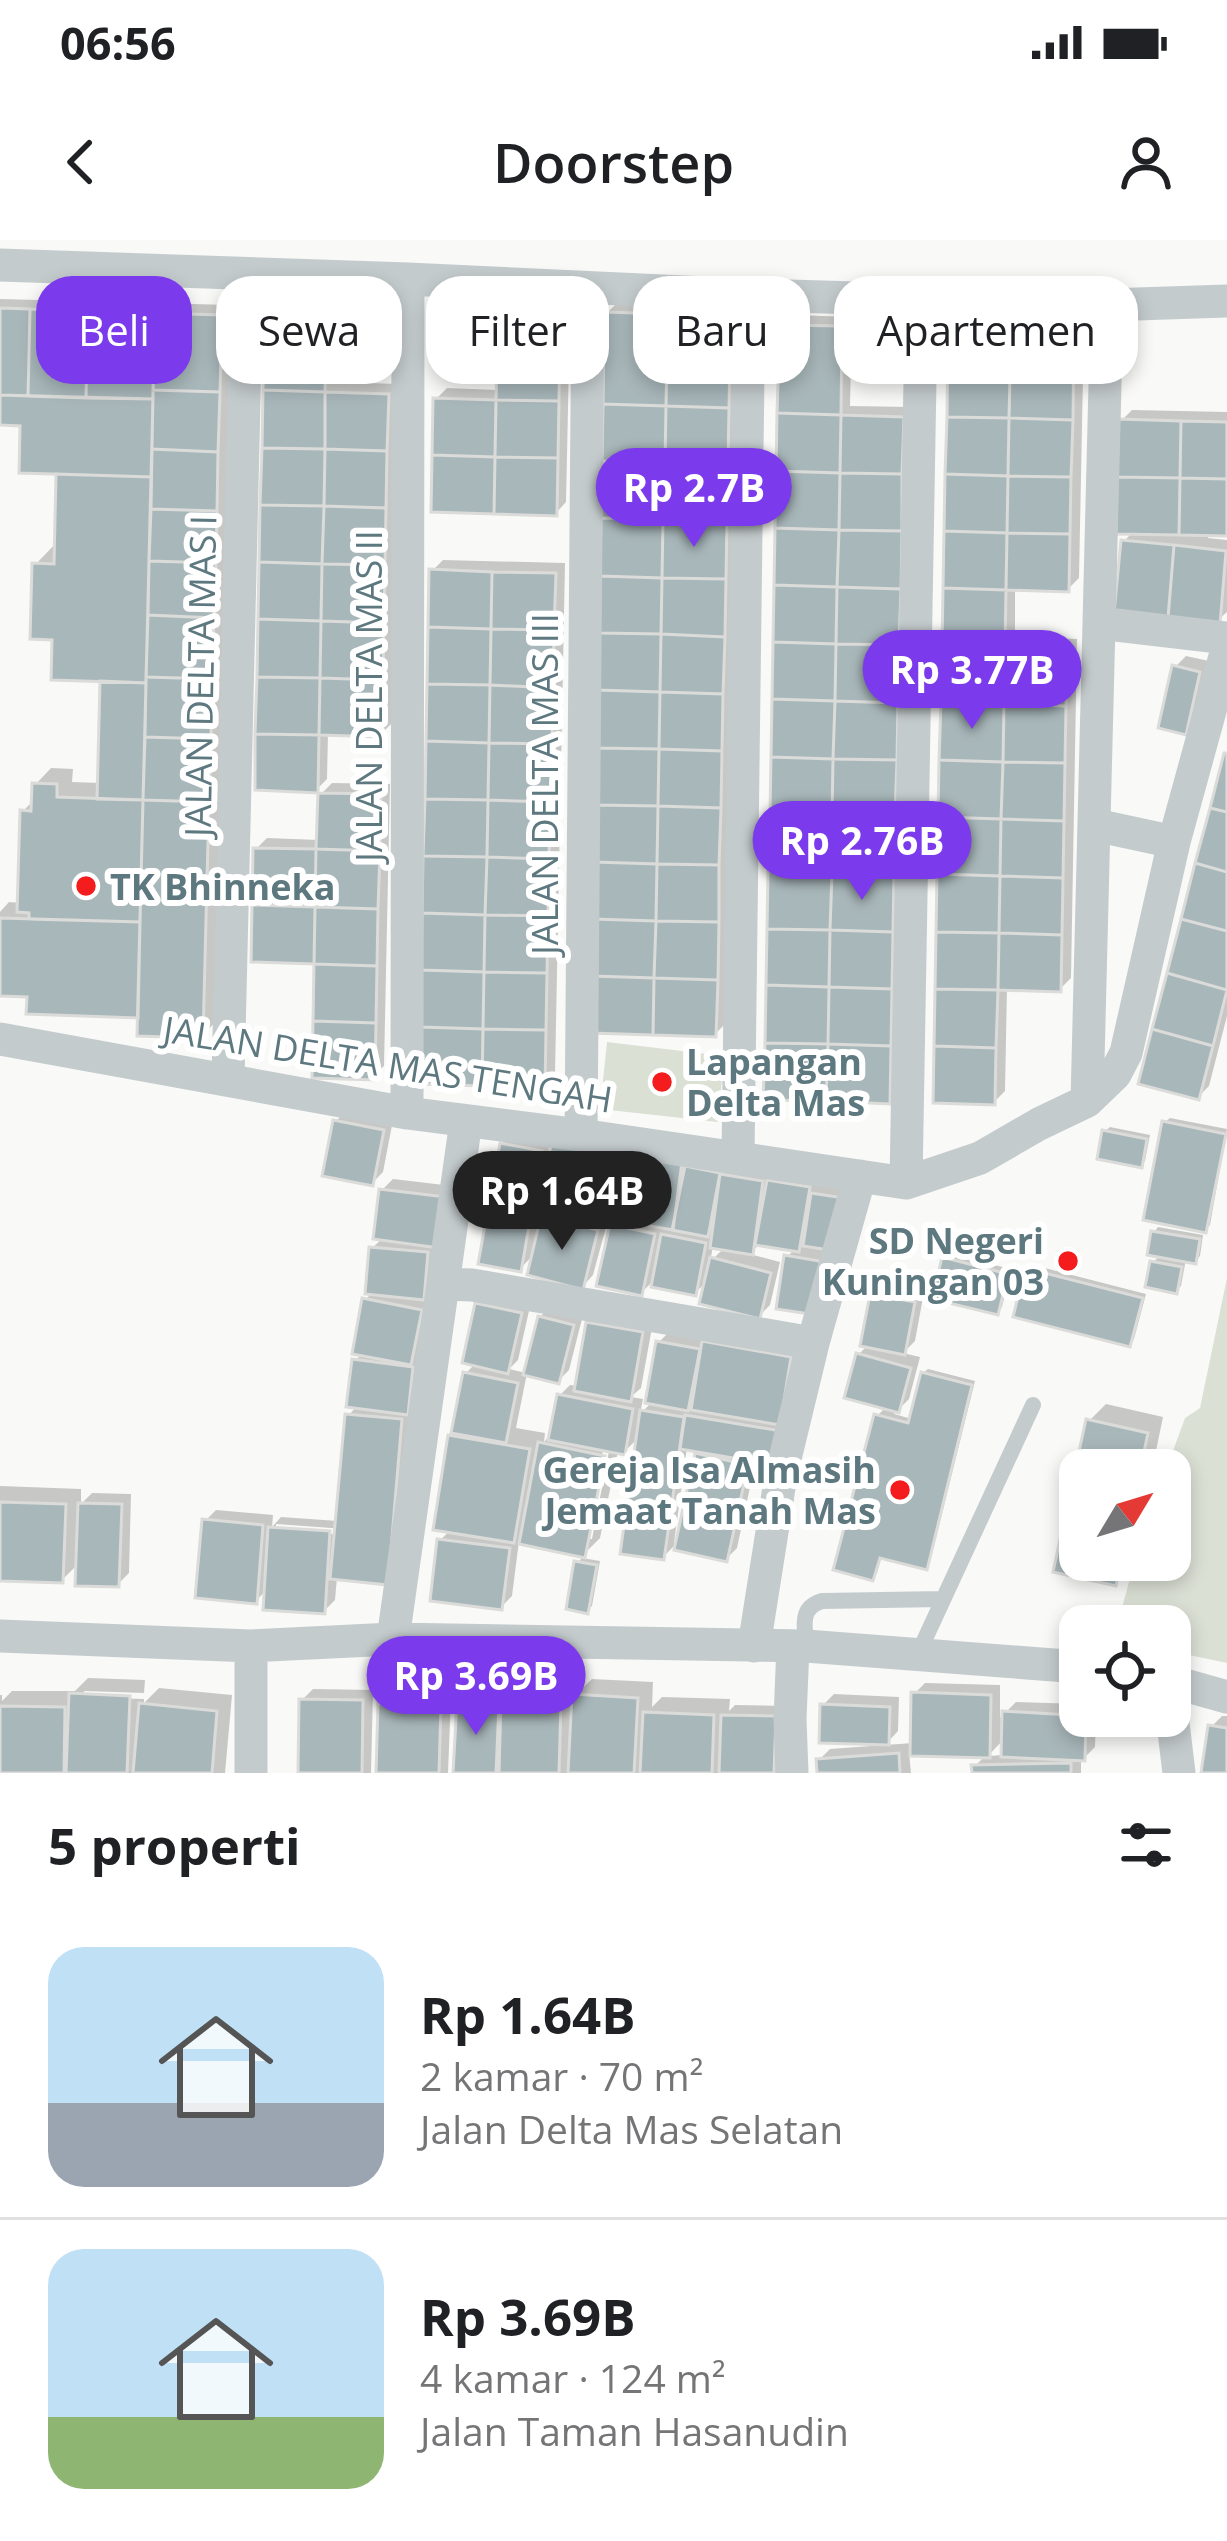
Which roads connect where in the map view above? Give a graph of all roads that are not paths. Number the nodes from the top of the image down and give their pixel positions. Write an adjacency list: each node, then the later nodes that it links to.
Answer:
1 (0, 266): 2 (street)
2 (247, 274): 3 (street); 17 (street, JALAN DELTA MAS I)
3 (408, 279): 4 (street); 19 (street, JALAN DELTA MAS II)
4 (426, 280)
5 (1227, 301): 6 (street)
6 (1138, 303)
7 (586, 384): 21 (street, JALAN DELTA MAS III)
8 (748, 384): 22 (street)
9 (920, 384): 24 (street)
10 (1105, 384): 11 (street)
11 (1099, 623): 12 (street); 14 (street)
12 (1227, 638)
13 (1227, 649): 15 (street)
14 (1095, 825): 15 (street); 18 (street)
15 (1174, 842): 18 (street)
16 (0, 1039): 17 (street, JALAN DELTA MAS TENGAH)
17 (228, 1079): 19 (street, JALAN DELTA MAS TENGAH)
18 (1087, 1101): 24 (street)
19 (407, 1112): 20 (street, JALAN DELTA MAS TENGAH)
20 (466, 1120): 21 (street, JALAN DELTA MAS TENGAH); 25 (street)
21 (581, 1135): 22 (street, JALAN DELTA MAS TENGAH)
22 (738, 1157): 23 (street, JALAN DELTA MAS TENGAH)
23 (860, 1176): 24 (street, JALAN DELTA MAS TENGAH); 26 (street)
24 (906, 1183)
25 (444, 1284): 26 (street); 30 (street)
26 (813, 1342): 32 (street)
27 (1033, 1405): 28 (lane)
28 (941, 1599): 33 (lane); 34 (lane)
29 (0, 1636): 31 (street)
30 (392, 1640): 31 (street); 32 (street)
31 (250, 1646): 39 (street)
32 (754, 1646): 33 (street)
33 (800, 1646): 34 (street); 40 (street)
34 (918, 1654): 35 (street)
35 (1059, 1665)
36 (1191, 1687): 37 (street)
37 (1227, 1696)
38 (1175, 1737): 41 (street)
39 (251, 1773)
40 (792, 1773)
41 (1179, 1773)

